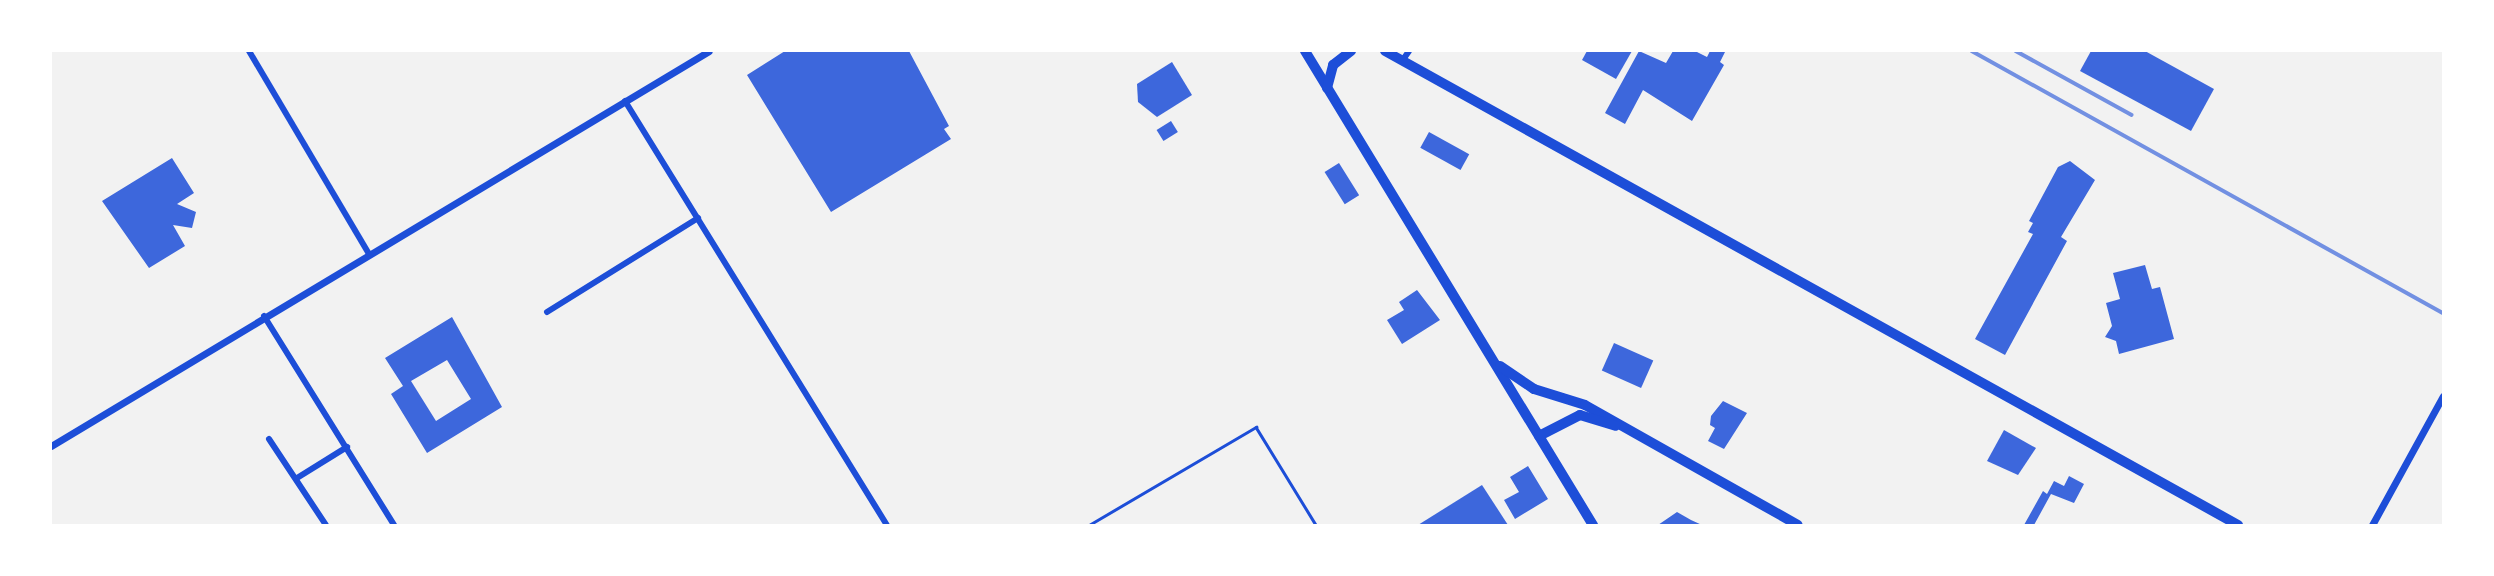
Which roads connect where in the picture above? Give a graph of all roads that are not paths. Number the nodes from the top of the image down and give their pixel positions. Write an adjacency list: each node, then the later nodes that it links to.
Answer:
1 (248, 51): 11 (street)
2 (709, 51): 9 (street)
3 (1305, 51): 8 (main road)
4 (1351, 51): 8 (main road)
5 (1385, 51): 7 (main road)
6 (1409, 51): 7 (street)
7 (1402, 61): 29 (main road)
8 (1327, 88): 14 (main road)
9 (625, 101): 10 (street); 11 (street)
10 (698, 218): 12 (street); 24 (street)
11 (368, 252): 13 (street)
12 (547, 313)
13 (264, 316): 19 (street); 20 (street)
14 (1494, 362): 16 (main road); 17 (main road)
15 (2443, 396): 30 (street)
16 (1623, 428): 17 (main road); 28 (main road)
17 (1539, 436): 27 (main road)
18 (269, 439): 21 (street)
19 (51, 446)
20 (347, 447): 21 (street); 23 (street)
21 (297, 478): 22 (street)
22 (326, 525)
23 (394, 525)
24 (887, 525)
25 (1089, 525): 26 (lane)
26 (1316, 525)
27 (1593, 525)
28 (1798, 525)
29 (2238, 525)
30 (2372, 525)

